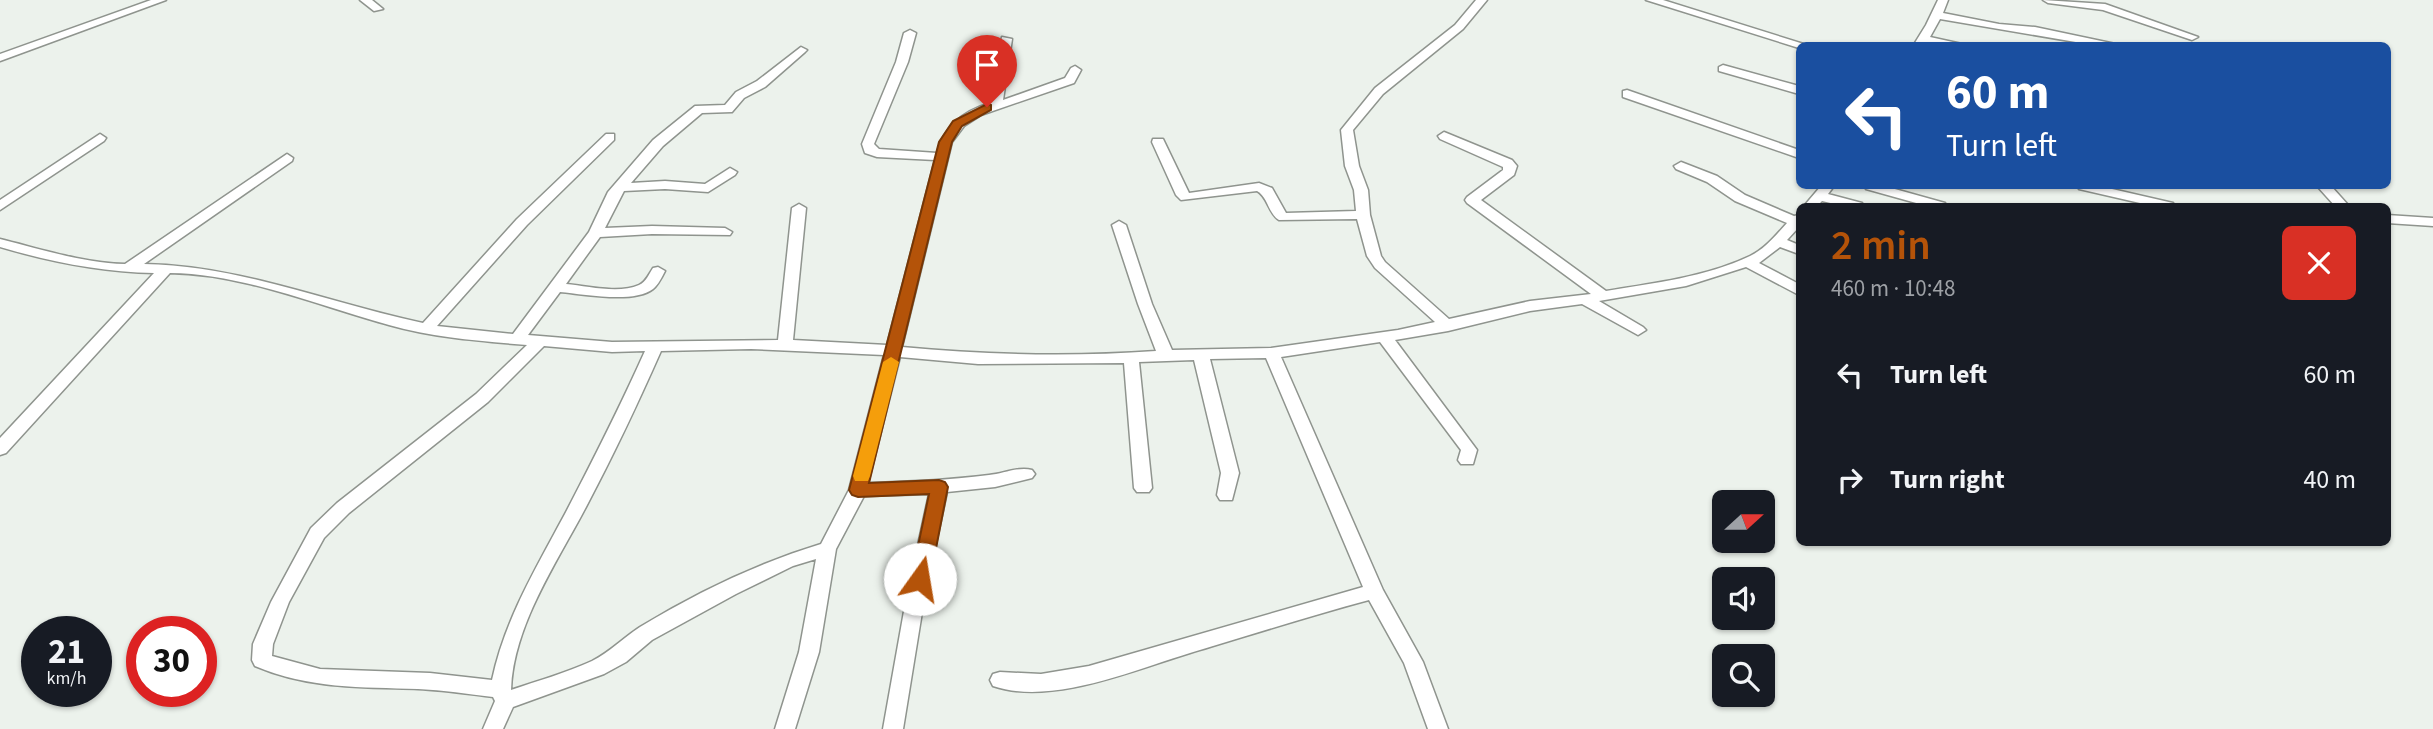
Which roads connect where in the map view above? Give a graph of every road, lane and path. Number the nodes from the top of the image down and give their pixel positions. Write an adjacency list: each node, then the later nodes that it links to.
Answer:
1 (161, 0): 16 (street)
2 (365, 0): 7 (street)
3 (1482, 0): 42 (street)
4 (1651, 0): 14 (street)
5 (1943, 0): 8 (street)
6 (2048, 0): 10 (street)
7 (378, 9)
8 (1937, 15): 12 (street); 13 (street)
9 (910, 33): 27 (street)
10 (2192, 37)
11 (1006, 39): 21 (street)
12 (1920, 42)
13 (2099, 42)
14 (1796, 43)
15 (801, 50): 31 (street)
16 (0, 58)
17 (1723, 69): 19 (street)
18 (1075, 70): 21 (street)
19 (1796, 89)
20 (1627, 94): 26 (street)
21 (996, 103): 27 (street)
22 (610, 136): 62 (street)
23 (1444, 136): 59 (street)
24 (100, 138): 40 (street)
25 (1158, 142): 42 (street)
26 (1796, 153)
27 (942, 157): 69 (street)
28 (287, 158): 54 (street)
29 (1681, 166): 43 (street)
30 (730, 172): 31 (street)
31 (620, 187): 49 (street)
32 (1881, 189): 37 (street)
33 (2097, 189): 38 (street)
34 (2327, 189): 39 (street)
35 (1819, 196): 36 (street)
36 (1846, 203)
37 (1930, 203)
38 (2155, 203)
39 (2339, 203)
40 (0, 206)
41 (799, 208): 67 (street)
42 (1363, 215): 61 (street)
43 (1796, 219)
44 (2391, 219): 46 (street)
45 (1796, 222): 50 (street)
46 (2433, 222)
47 (1119, 225): 71 (street)
48 (725, 232): 49 (street)
49 (596, 233): 57 (street)
50 (1778, 241): 52 (street); 53 (street)
51 (0, 243): 54 (street)
52 (1796, 249)
53 (1747, 262): 58 (street); 59 (street)
54 (129, 268): 55 (street)
55 (166, 269): 62 (street); 74 (street)
56 (658, 271): 57 (street)
57 (555, 287): 65 (street)
58 (1796, 288)
59 (1605, 297): 60 (street)
60 (1585, 300): 61 (street); 63 (street)
61 (1448, 326): 64 (street)
62 (426, 329): 65 (street)
63 (1638, 330)
64 (1384, 337): 70 (street); 75 (street)
65 (516, 340): 66 (street)
66 (539, 342): 68 (street); 84 (street)
67 (785, 345): 68 (street); 69 (street)
68 (655, 346): 84 (street)
69 (894, 351): 73 (street); 79 (street)
70 (1271, 353): 72 (street); 82 (street)
71 (1166, 355): 72 (street); 73 (street)
72 (1201, 356): 80 (street)
73 (1131, 358): 78 (street)
74 (0, 449)
75 (1467, 460)
76 (1026, 474): 77 (street)
77 (939, 487): 79 (street); 87 (street)
78 (1143, 488)
79 (858, 490): 81 (street)
80 (1226, 495)
81 (827, 549): 84 (street); 86 (street)
82 (1374, 591): 83 (street); 88 (street)
83 (1000, 680)
84 (503, 695): 85 (street)
85 (493, 729)
86 (785, 729)
87 (893, 729)
88 (1438, 729)

